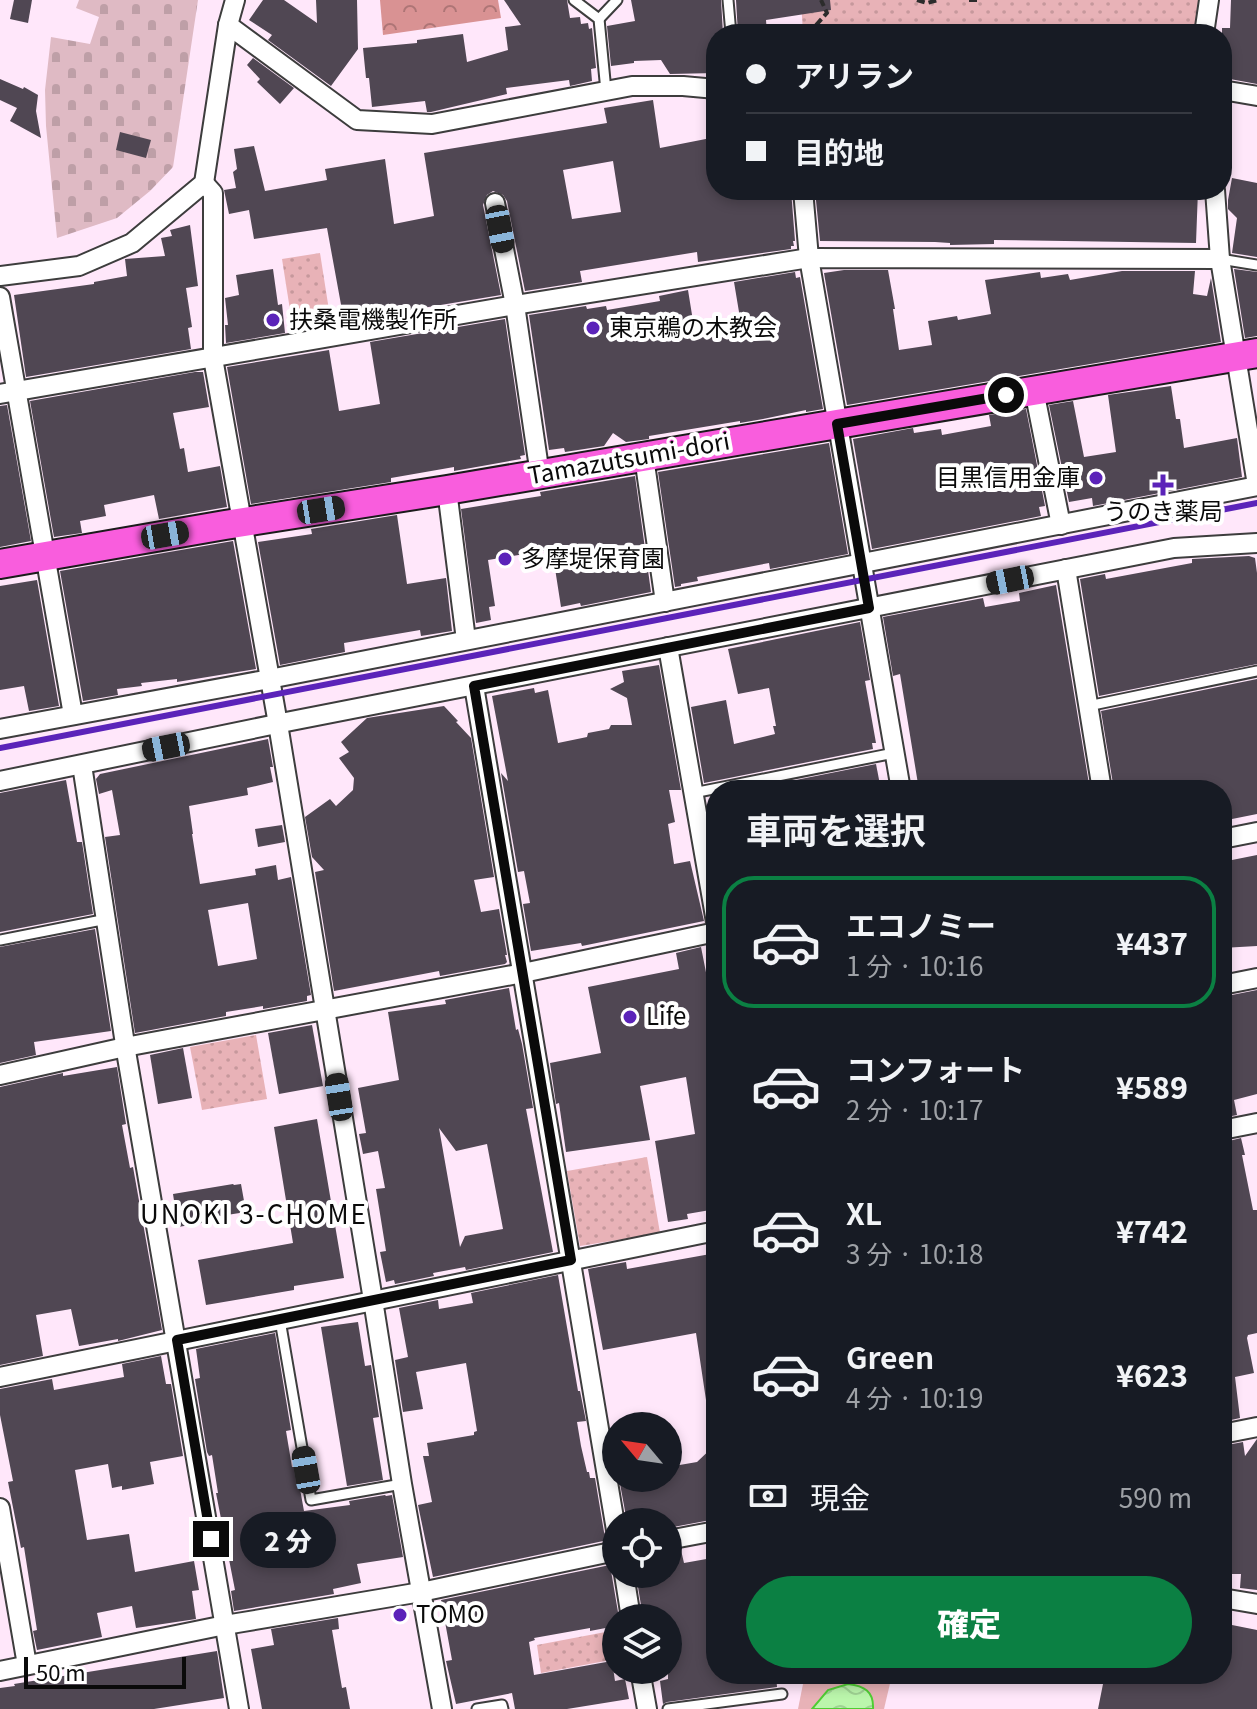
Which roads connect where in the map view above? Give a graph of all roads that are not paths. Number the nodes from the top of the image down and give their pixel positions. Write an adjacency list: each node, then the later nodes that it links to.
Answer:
1 (235, 0): 9 (street)
2 (574, 0): 6 (lane)
3 (617, 0): 6 (lane)
4 (728, 0): 7 (lane)
5 (1209, 0): 8 (street)
6 (599, 19): 11 (lane)
7 (730, 24)
8 (1205, 24)
9 (228, 25): 11 (street); 14 (street)
10 (706, 88): 11 (street)
11 (606, 91)
12 (1232, 92): 13 (street)
13 (1257, 96)
14 (204, 183): 21 (street); 25 (street)
15 (804, 200): 18 (street)
16 (1216, 200): 19 (street)
17 (495, 203): 23 (street)
18 (809, 258): 19 (street); 23 (street); 28 (street)
19 (1220, 259): 20 (lane); 24 (street)
20 (1257, 265)
21 (0, 276)
22 (0, 297): 27 (street)
23 (515, 305): 25 (street); 30 (street)
24 (1246, 355): 26 (main road, Tamazutsumi-dori); 31 (street)
25 (213, 358): 27 (street); 33 (street)
26 (1034, 390): 28 (main road, Tamazutsumi-dori); 34 (street)
27 (8, 393): 36 (street)
28 (837, 424): 29 (main road, Tamazutsumi-dori); 38 (street)
29 (644, 457): 30 (main road, Tamazutsumi-dori); 41 (street)
30 (540, 475): 32 (main road, Tamazutsumi-dori)
31 (1257, 486): 34 (street)
32 (447, 490): 33 (main road, Tamazutsumi-dori); 42 (street)
33 (242, 522): 36 (main road, Tamazutsumi-dori); 45 (street)
34 (1061, 525): 38 (street)
35 (1257, 543): 39 (street)
36 (45, 556): 37 (main road, Tamazutsumi-dori); 48 (street)
37 (0, 564)
38 (861, 564): 40 (street); 41 (street)
39 (1066, 569): 40 (street); 47 (street)
40 (868, 599): 43 (street); 51 (street)
41 (665, 602): 42 (street)
42 (466, 640): 45 (street)
43 (668, 647): 46 (street); 58 (street)
44 (1257, 671): 47 (lane)
45 (269, 679): 48 (street); 49 (street)
46 (474, 686): 49 (street); 65 (street)
47 (1088, 706): 55 (street)
48 (73, 715): 50 (street)
49 (278, 724): 52 (street); 68 (street)
50 (0, 729)
51 (894, 753): 53 (lane); 54 (street)
52 (82, 765): 56 (street); 62 (street)
53 (758, 780)
54 (899, 780)
55 (1100, 780)
56 (0, 781)
57 (706, 790): 58 (lane)
58 (693, 793): 61 (street)
59 (1257, 832): 60 (street)
60 (1232, 837)
61 (706, 866)
62 (107, 919): 64 (lane); 69 (street)
63 (706, 934): 65 (street)
64 (0, 940)
65 (523, 973): 68 (street); 74 (street)
66 (1257, 978): 67 (street)
67 (1232, 983)
68 (324, 1009): 69 (street); 75 (street)
69 (125, 1047): 70 (street); 77 (street)
70 (0, 1075)
71 (1257, 1123): 72 (street)
72 (1232, 1128)
73 (706, 1233): 74 (street)
74 (571, 1260): 75 (street); 83 (street)
75 (373, 1300): 76 (street); 81 (street)
76 (280, 1320): 77 (street); 81 (lane)
77 (177, 1340): 78 (street); 90 (street)
78 (0, 1377)
79 (1257, 1427): 80 (street)
80 (1232, 1432)
81 (402, 1484): 87 (street)
82 (0, 1508): 91 (street)
83 (612, 1508)
84 (706, 1533): 85 (street)
85 (682, 1537)
86 (602, 1554): 87 (street)
87 (421, 1592): 90 (street); 96 (street)
88 (1232, 1600): 89 (street)
89 (1257, 1604)
90 (225, 1625): 91 (street); 95 (street)
91 (27, 1665): 92 (street)
92 (0, 1671)
93 (643, 1684): 99 (street)
94 (782, 1694): 100 (lane)
95 (239, 1709)
96 (442, 1709)
97 (477, 1709): 98 (lane)
98 (503, 1709)
99 (647, 1709)
100 (668, 1709)

